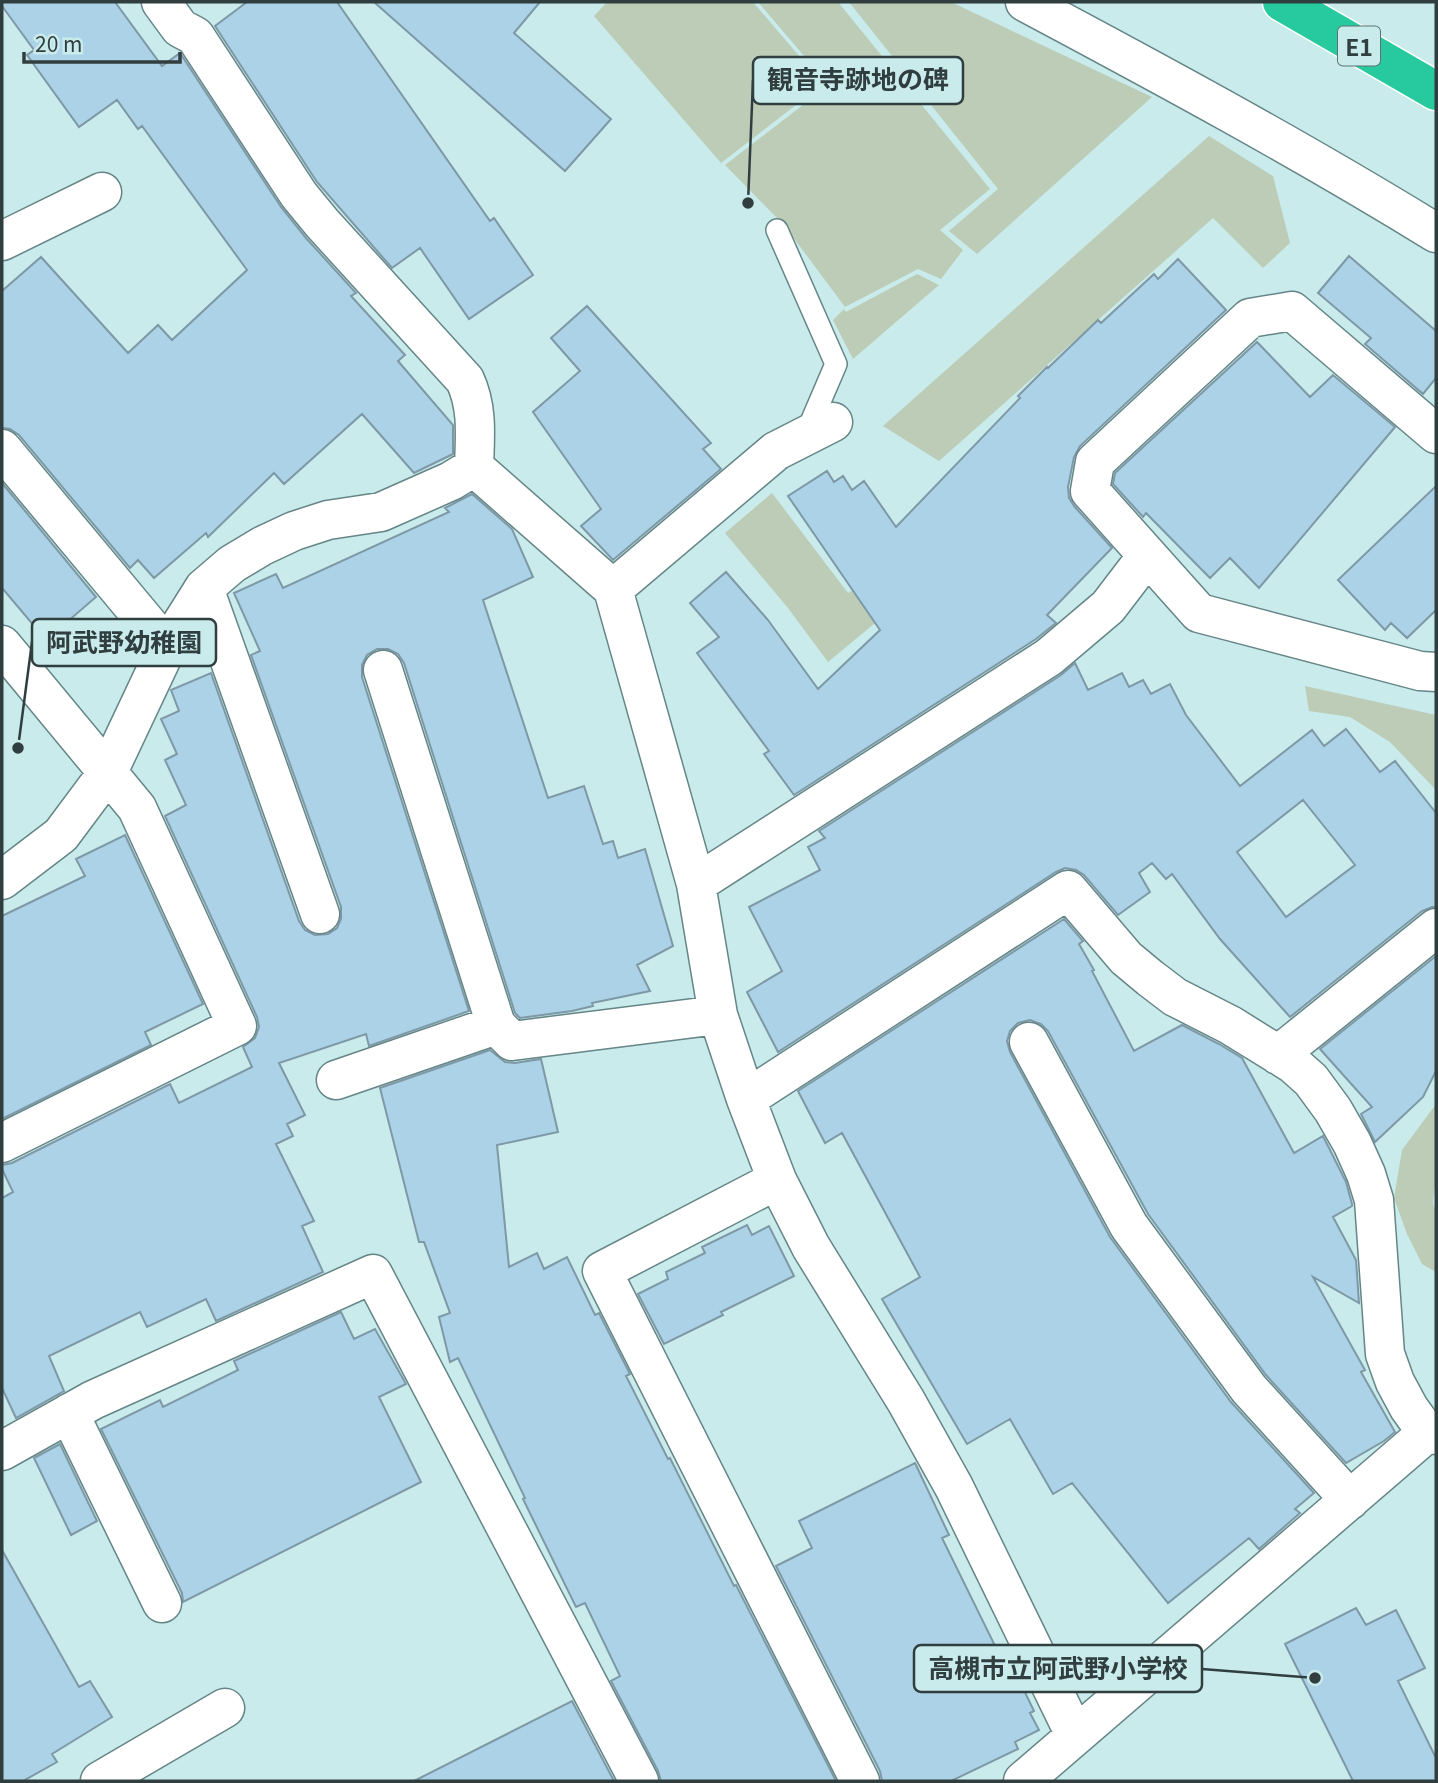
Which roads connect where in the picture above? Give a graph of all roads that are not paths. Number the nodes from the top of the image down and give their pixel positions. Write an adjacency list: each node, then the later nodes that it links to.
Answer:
1 (161, 2): 12 (street)
2 (1025, 2): 7 (street)
3 (1282, 2): 4 (highway, E1)
4 (1436, 91)
5 (102, 192): 8 (street)
6 (777, 230): 9 (lane)
7 (1436, 233)
8 (2, 241)
9 (819, 429): 15 (street)
10 (1436, 433): 13 (street)
11 (2, 449): 17 (street)
12 (474, 467): 14 (street); 15 (street)
13 (1147, 555): 19 (street); 22 (street)
14 (204, 588): 17 (street); 23 (street)
15 (613, 589): 22 (street)
16 (2, 645): 20 (street)
17 (167, 648): 20 (street)
18 (383, 670): 26 (street)
19 (1436, 672)
20 (107, 772): 21 (street); 31 (street)
21 (2, 880)
22 (696, 884): 25 (street)
23 (320, 914)
24 (1436, 928): 28 (street)
25 (718, 1015): 26 (street); 30 (street)
26 (496, 1025): 29 (street)
27 (1029, 1042): 36 (street)
28 (1278, 1055): 30 (street); 34 (street)
29 (336, 1080)
30 (746, 1099): 32 (street)
31 (2, 1143)
32 (777, 1180): 39 (street); 42 (street)
33 (69, 1413): 35 (street); 37 (street); 40 (street)
34 (1432, 1434): 36 (street)
35 (2, 1451)
36 (1350, 1500): 39 (street)
37 (162, 1603)
38 (225, 1708): 41 (street)
39 (1075, 1735): 43 (street)
40 (629, 1778)
41 (100, 1781)
42 (860, 1781)
43 (1023, 1781)

